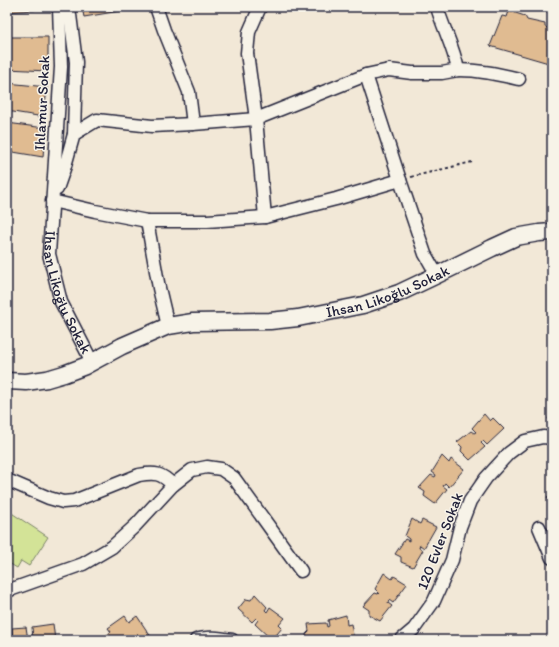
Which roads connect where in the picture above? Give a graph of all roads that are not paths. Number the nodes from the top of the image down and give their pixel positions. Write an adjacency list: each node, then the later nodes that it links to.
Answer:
1 (59, 7): 13 (street, Ihlamur Sokak)
2 (69, 7): 11 (street)
3 (156, 7): 10 (street)
4 (260, 7): 9 (street)
5 (437, 7): 6 (street)
6 (458, 70): 7 (street); 8 (street)
7 (366, 75): 9 (street); 12 (street)
8 (519, 79)
9 (256, 119): 10 (street); 14 (street)
10 (193, 124): 11 (street)
11 (74, 134): 13 (street)
12 (400, 180): 14 (street); 17 (street)
13 (52, 201): 15 (street); 19 (street, İhsan Likoğlu Sokak)
14 (265, 217): 15 (street)
15 (147, 221): 18 (street)
16 (552, 232): 17 (street, İhsan Likoğlu Sokak)
17 (437, 275): 18 (street, İhsan Likoğlu Sokak)
18 (168, 326): 19 (street, İhsan Likoğlu Sokak)
19 (92, 362): 20 (street)
20 (7, 381)
21 (552, 438): 30 (street, 120 Evler Sokak)
22 (7, 480): 23 (street)
23 (173, 485): 26 (street); 27 (street)
24 (540, 527): 25 (street)
25 (552, 558)
26 (301, 570)
27 (7, 591)
28 (196, 640): 29 (street)
29 (232, 640)
30 (401, 640)

